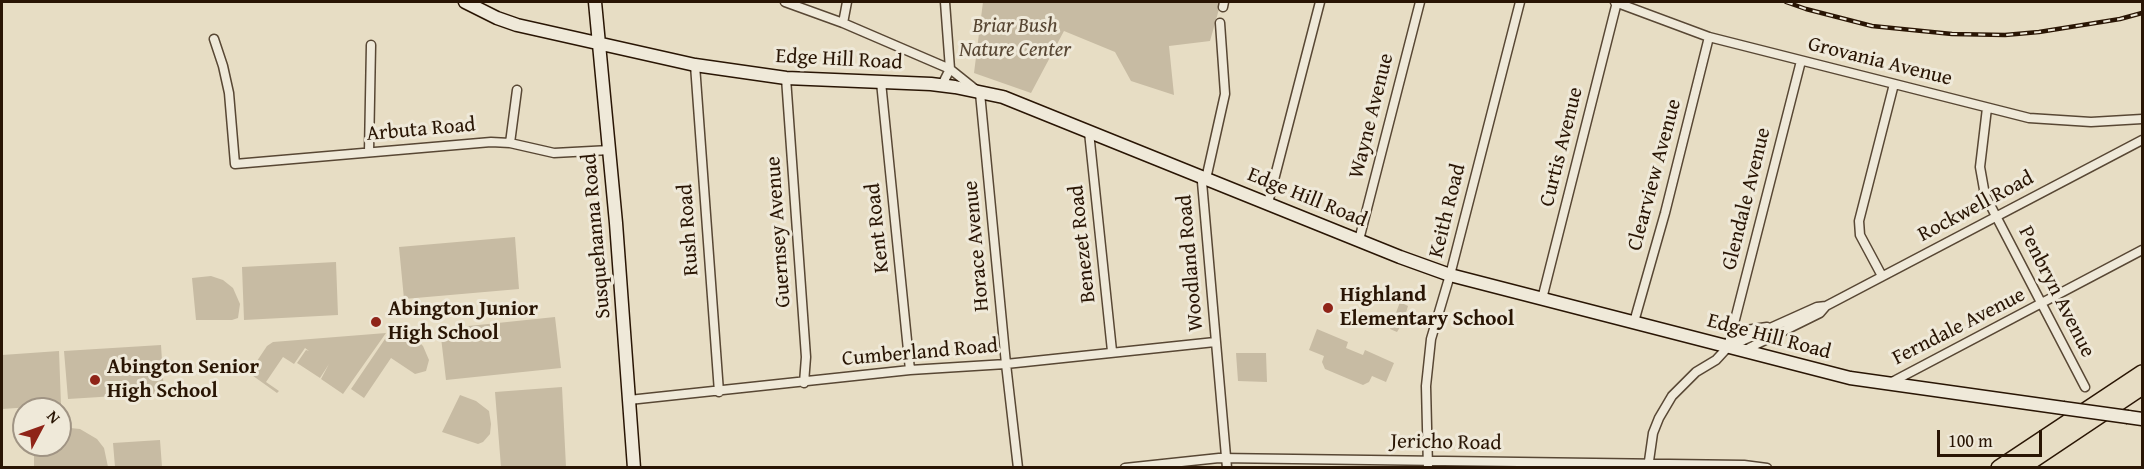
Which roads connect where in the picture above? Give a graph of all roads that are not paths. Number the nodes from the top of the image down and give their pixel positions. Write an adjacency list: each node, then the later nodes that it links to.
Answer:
1 (465, 2): 15 (street, Edge Hill Road)
2 (595, 2): 15 (street, Susquehanna Road)
3 (785, 2): 10 (street)
4 (847, 2): 10 (street)
5 (945, 2): 18 (street)
6 (1320, 2): 33 (street)
7 (1420, 2): 35 (street, Wayne Avenue)
8 (1520, 2): 37 (street, Keith Road)
9 (1616, 2): 12 (street, Grovania Avenue); 39 (street, Curtis Avenue)
10 (843, 23): 18 (street)
11 (1220, 23): 32 (street, Woodland Road)
12 (1709, 37): 16 (street, Grovania Avenue); 42 (street, Clearview Avenue)
13 (214, 39): 31 (street, Arbuta Road)
14 (372, 45): 31 (street)
15 (599, 45): 17 (street, Edge Hill Road); 30 (street, Susquehanna Road)
16 (1801, 61): 21 (street, Grovania Avenue); 44 (street, Glendale Avenue)
17 (694, 65): 19 (street, Edge Hill Road); 56 (street, Rush Road)
18 (950, 69): 22 (street); 24 (street)
19 (786, 78): 20 (street, Edge Hill Road); 52 (street, Guernsey Avenue)
20 (881, 82): 22 (street, Edge Hill Road); 50 (street, Kent Road)
21 (1894, 84): 25 (street, Grovania Avenue); 38 (street)
22 (942, 85): 24 (street, Edge Hill Road)
23 (517, 90): 29 (street)
24 (980, 93): 27 (street, Edge Hill Road); 49 (street, Horace Avenue)
25 (1988, 108): 26 (street, Grovania Avenue); 34 (street, Penbryn Avenue)
26 (2142, 119)
27 (1089, 132): 32 (street, Edge Hill Road); 47 (street, Benezet Road)
28 (2142, 140): 34 (street, Rockwell Road)
29 (510, 143): 30 (street, Arbuta Road); 31 (street, Arbuta Road)
30 (610, 150): 57 (street, Susquehanna Road)
31 (369, 152)
32 (1206, 179): 33 (street, Edge Hill Road); 45 (street, Woodland Road)
33 (1268, 203): 35 (street, Edge Hill Road)
34 (1997, 216): 38 (street, Rockwell Road); 40 (street, Penbryn Avenue)
35 (1359, 240): 37 (street, Edge Hill Road)
36 (2142, 250): 40 (street, Ferndale Avenue)
37 (1450, 275): 39 (street, Edge Hill Road); 60 (street, Keith Road)
38 (1882, 276): 41 (street, Rockwell Road)
39 (1542, 299): 42 (street, Edge Hill Road)
40 (2042, 304): 53 (street, Ferndale Avenue); 54 (street, Penbryn Avenue)
41 (1826, 306): 43 (street, Rockwell Road); 48 (street, Rockwell Road)
42 (1634, 322): 46 (street, Edge Hill Road)
43 (1776, 326): 44 (street, Rockwell Road); 46 (street, Rockwell Road)
44 (1732, 332): 46 (street, Glendale Avenue)
45 (1215, 342): 47 (street, Cumberland Road); 59 (street, Woodland Road)
46 (1728, 347): 48 (street, Edge Hill Road); 61 (street, Rockwell Road)
47 (1112, 351): 49 (street, Cumberland Road)
48 (1743, 351): 53 (street, Edge Hill Road)
49 (1005, 364): 50 (street, Cumberland Road); 63 (street, Horace Avenue)
50 (910, 370): 52 (street, Cumberland Road)
51 (2142, 373): 66 (highway)
52 (804, 383): 56 (street, Cumberland Road)
53 (1887, 384): 58 (street, Edge Hill Road, bridge)
54 (2085, 387)
55 (2142, 387): 67 (highway)
56 (719, 392): 57 (street, Cumberland Road)
57 (629, 400): 62 (street, Susquehanna Road)
58 (2142, 419)
59 (1227, 463): 60 (street, Jericho Road); 64 (street, Jericho Road)
60 (1428, 464): 61 (street, Jericho Road)
61 (1648, 466): 65 (street, Jericho Road)
62 (634, 468)
63 (1017, 468)
64 (1125, 468)
65 (1767, 468)
66 (1999, 468)
67 (2021, 468)

